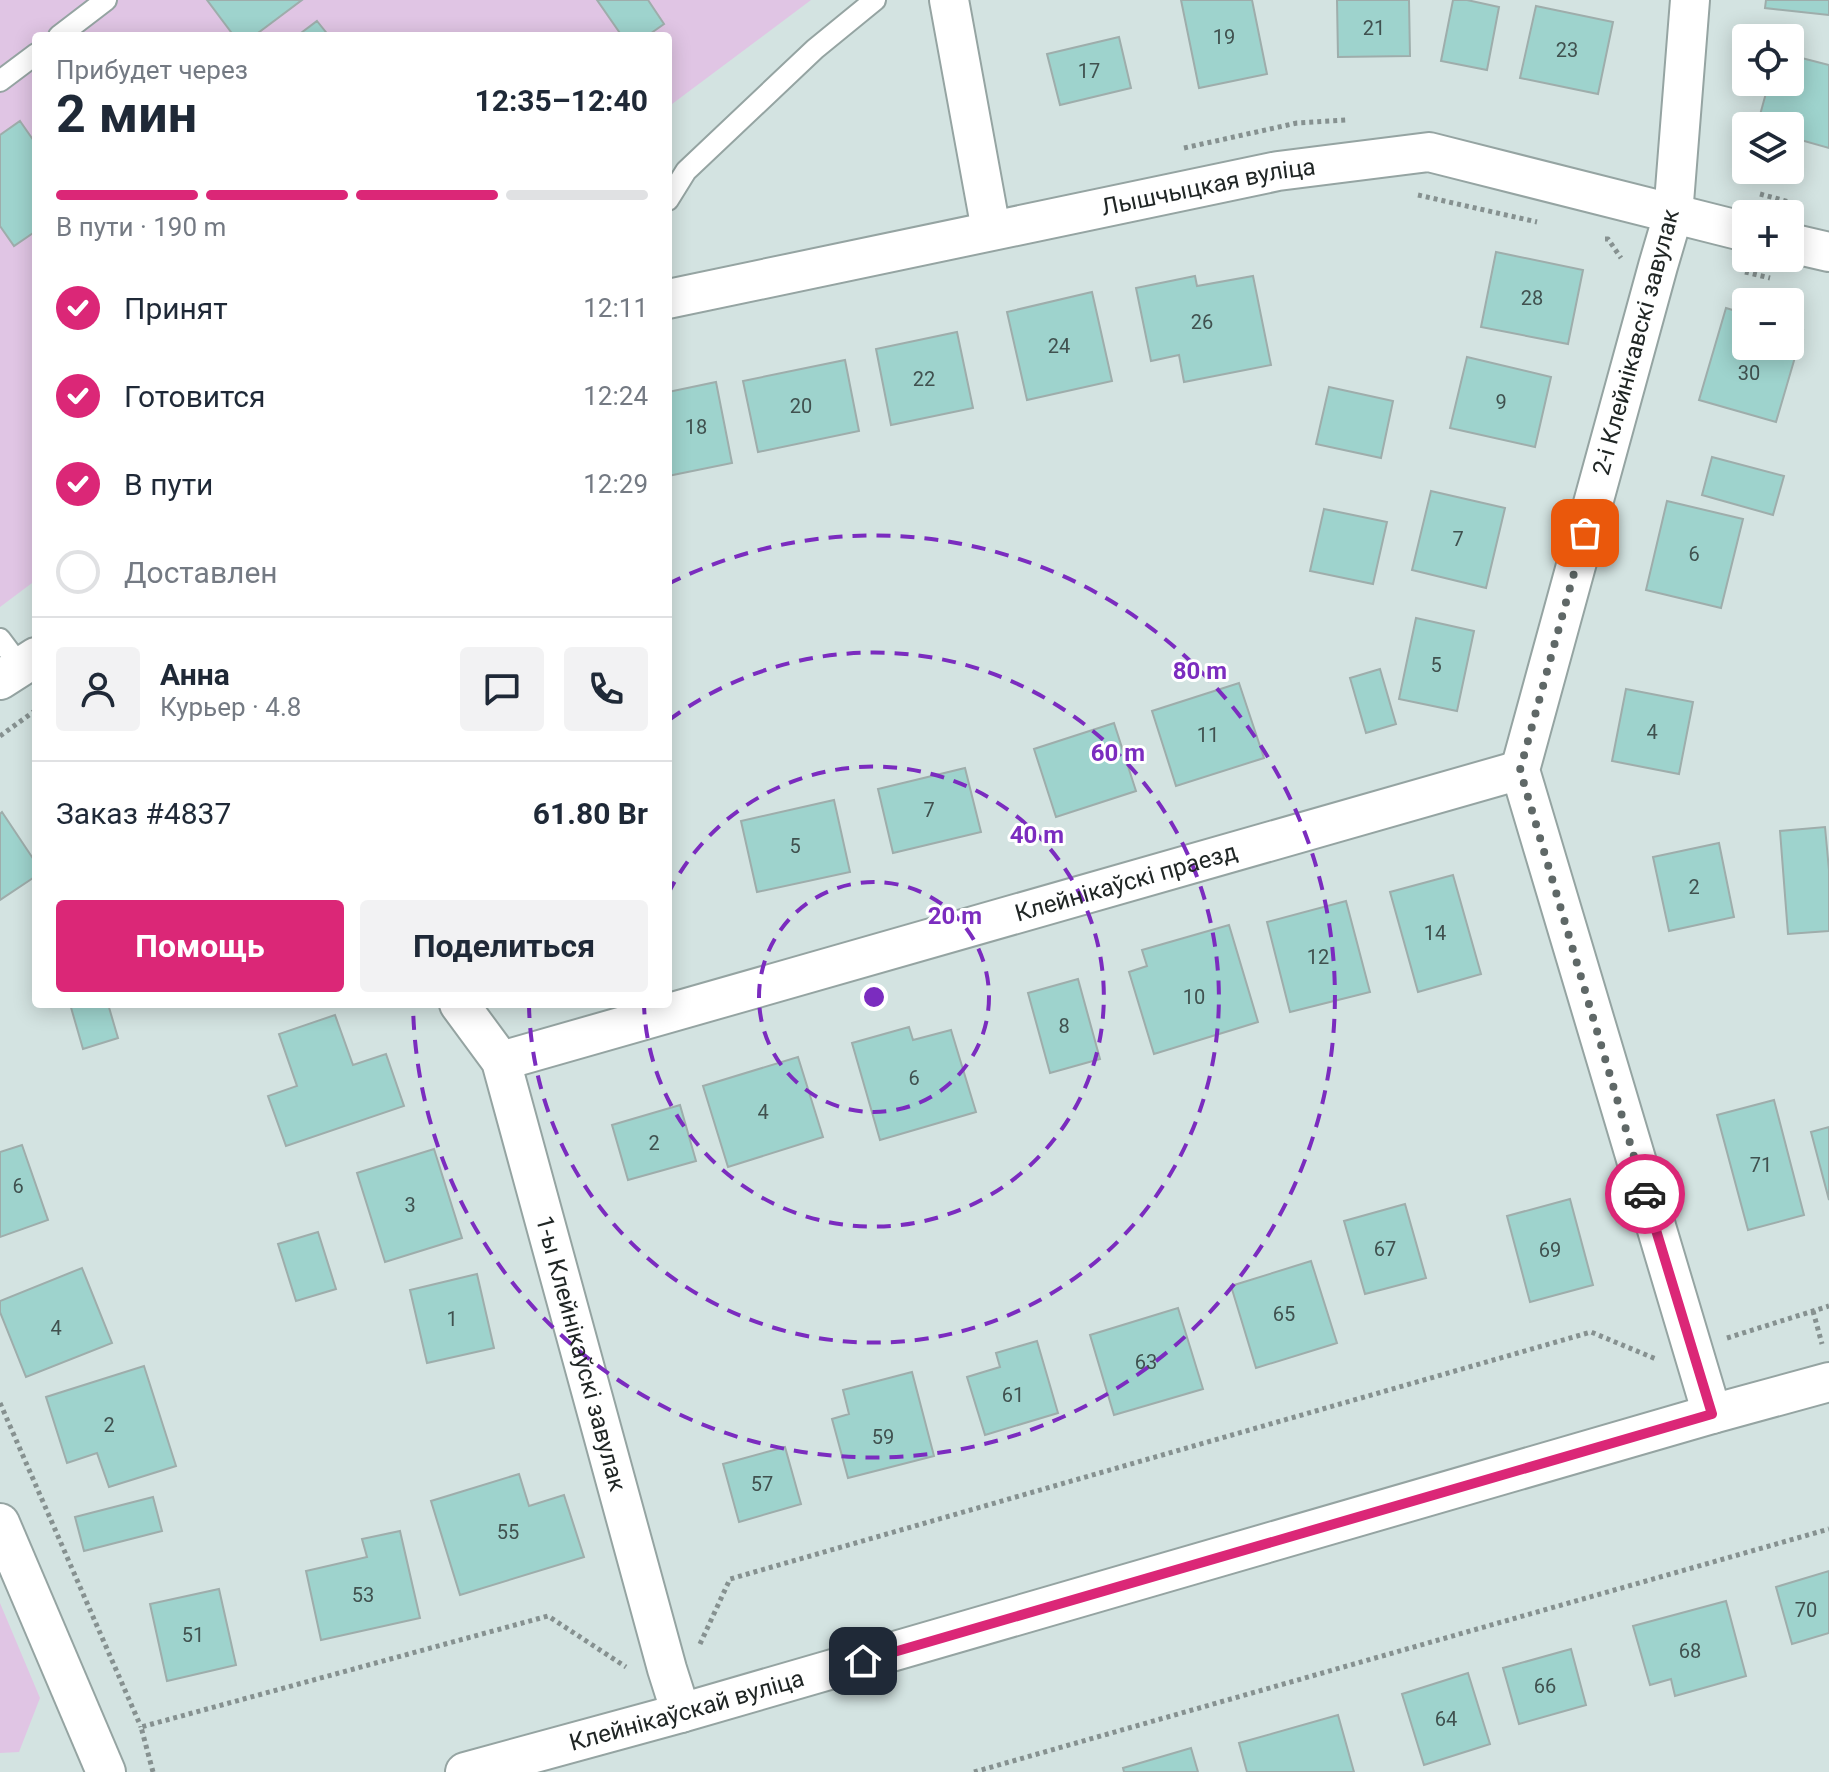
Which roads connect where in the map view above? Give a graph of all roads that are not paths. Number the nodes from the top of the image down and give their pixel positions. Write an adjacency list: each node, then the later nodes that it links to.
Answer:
1 (106, 0): 5 (lane)
2 (875, 0): 8 (lane)
3 (949, 0): 11 (street)
4 (1690, 0): 9 (street, 2-і Клейнікавскі завулак)
5 (64, 32)
6 (32, 57): 7 (lane)
7 (0, 81)
8 (672, 194)
9 (1673, 215): 10 (street, Лышчыцкая вуліца); 11 (street, Лышчыцкая вуліца); 15 (street, 2-і Клейнікавскі завулак)
10 (1732, 229)
11 (991, 230): 14 (street, Лышчыцкая вуліца)
12 (1804, 246): 13 (street)
13 (1829, 252)
14 (672, 298)
15 (1520, 770): 17 (street, Клейнікаўскі праезд); 19 (street)
16 (462, 1008): 17 (street, 1-ы Клейнікаўскі завулак)
17 (501, 1061): 21 (street, 1-ы Клейнікаўскі завулак)
18 (1829, 1382): 19 (street, Клейнікаўскай вуліца)
19 (1712, 1414): 21 (street, Клейнікаўскай вуліца)
20 (0, 1523): 22 (street)
21 (681, 1713): 23 (street, Клейнікаўскай вуліца)
22 (106, 1772)
23 (465, 1772)

